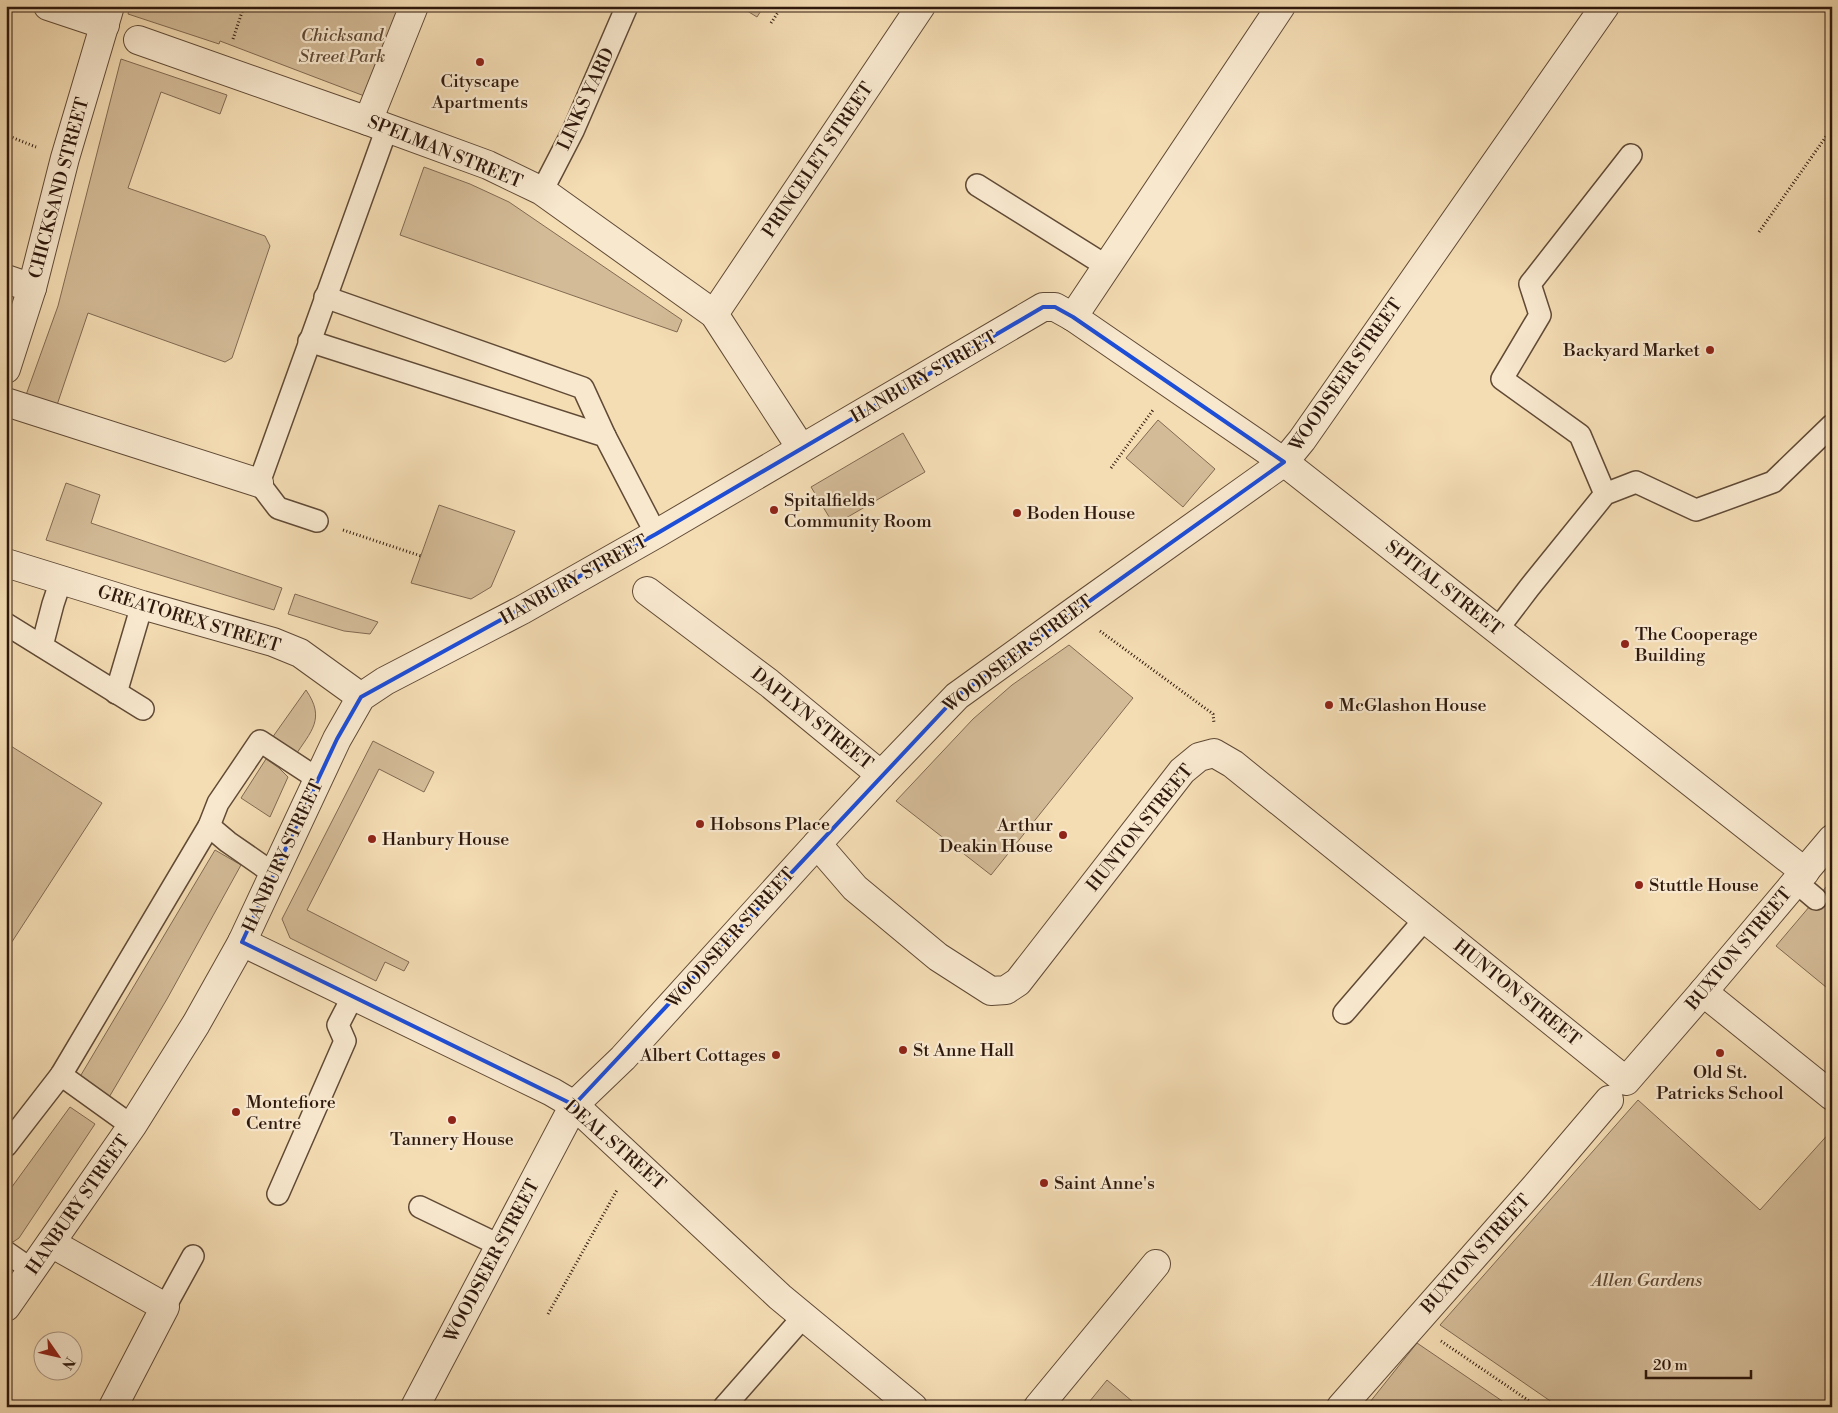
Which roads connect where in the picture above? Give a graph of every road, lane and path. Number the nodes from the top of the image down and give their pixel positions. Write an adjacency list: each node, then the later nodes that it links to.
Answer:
1 (48, 6): 8 (street)
2 (414, 6): 11 (street)
3 (627, 6): 15 (lane, LINKS YARD)
4 (782, 6): 9 (path)
5 (921, 6): 21 (street, PRINCELET STREET)
6 (1281, 6): 17 (street)
7 (1605, 6): 30 (street, WOODSEER STREET)
8 (107, 16): 19 (street, CHICKSAND STREET)
9 (772, 23)
10 (138, 40): 11 (street, SPELMAN STREET)
11 (378, 124): 15 (street, SPELMAN STREET); 20 (lane)
12 (1832, 128): 16 (path)
13 (1631, 155): 33 (lane)
14 (976, 184): 17 (lane)
15 (542, 191): 21 (street, SPELMAN STREET)
16 (1759, 232)
17 (1108, 267): 22 (street)
18 (6, 279): 19 (street)
19 (32, 288): 24 (street, CHICKSAND STREET)
20 (325, 296): 23 (lane); 28 (lane)
21 (714, 314): 29 (street, SPELMAN STREET)
22 (1074, 317): 25 (street, SPITAL STREET); 29 (street, HANBURY STREET)
23 (309, 341): 28 (lane); 32 (lane)
24 (6, 369)
25 (1172, 385): 30 (street, SPITAL STREET); 31 (path)
26 (6, 402): 32 (street)
27 (1832, 425): 33 (lane)
28 (605, 436): 35 (lane)
29 (801, 448): 35 (street, HANBURY STREET)
30 (1284, 462): 41 (street, WOODSEER STREET); 43 (street, SPITAL STREET)
31 (1110, 468)
32 (260, 483): 34 (lane)
33 (1605, 494): 43 (lane)
34 (317, 521): 36 (path)
35 (656, 534): 46 (street, HANBURY STREET)
36 (421, 556)
37 (6, 563): 38 (street, GREATOREX STREET)
38 (61, 580): 40 (street, GREATOREX STREET); 44 (lane)
39 (647, 591): 49 (street, DAPLYN STREET)
40 (142, 605): 45 (lane); 46 (street, GREATOREX STREET)
41 (1076, 610): 48 (path); 49 (street, WOODSEER STREET)
42 (6, 624): 44 (lane)
43 (1497, 630): 55 (street, SPITAL STREET)
44 (42, 646): 45 (lane)
45 (116, 693): 47 (lane)
46 (361, 697): 50 (street, HANBURY STREET)
47 (143, 710)
48 (1214, 753): 53 (street, HUNTON STREET); 56 (street, HUNTON STREET)
49 (881, 775): 53 (street, WOODSEER STREET)
50 (318, 780): 51 (lane); 54 (street, HANBURY STREET)
51 (209, 826): 54 (lane); 61 (lane)
52 (1832, 839): 55 (street, BUXTON STREET)
53 (817, 844): 64 (street, WOODSEER STREET)
54 (274, 874): 57 (street, HANBURY STREET)
55 (1806, 884): 58 (street, BUXTON STREET)
56 (1425, 919): 60 (lane); 62 (street, HUNTON STREET)
57 (242, 942): 59 (street, DEAL STREET); 65 (street, HANBURY STREET)
58 (1704, 992): 62 (street, BUXTON STREET); 63 (street)
59 (353, 996): 64 (street, DEAL STREET); 68 (lane)
60 (1344, 1013)
61 (61, 1075): 65 (lane); 66 (lane)
62 (1618, 1090): 80 (street, BUXTON STREET)
63 (1832, 1096)
64 (574, 1105): 67 (street, DEAL STREET); 71 (street, WOODSEER STREET)
65 (132, 1126): 70 (street, HANBURY STREET)
66 (6, 1146)
67 (634, 1159): 78 (path); 79 (street, DEAL STREET)
68 (278, 1194)
69 (420, 1207): 71 (lane)
70 (51, 1243): 75 (street, HANBURY STREET); 77 (street)
71 (501, 1246): 82 (street, WOODSEER STREET)
72 (6, 1252): 75 (lane)
73 (193, 1256): 77 (lane)
74 (1156, 1264): 85 (street)
75 (32, 1270): 76 (street, HANBURY STREET)
76 (6, 1307)
77 (166, 1307): 81 (street)
78 (548, 1314)
79 (804, 1316): 83 (lane); 84 (street, DEAL STREET)
80 (1414, 1323): 86 (street, BUXTON STREET); 87 (path)
81 (113, 1407)
82 (415, 1407)
83 (724, 1407)
84 (913, 1407)
85 (1038, 1407)
86 (1342, 1407)
87 (1538, 1407)

